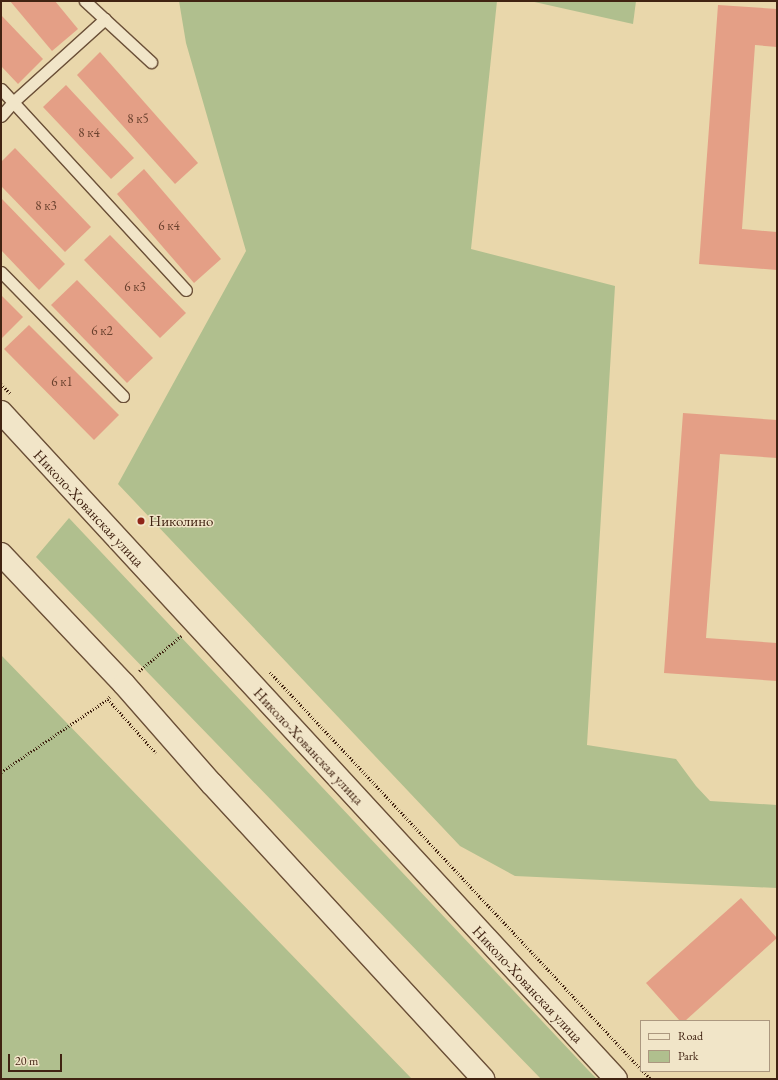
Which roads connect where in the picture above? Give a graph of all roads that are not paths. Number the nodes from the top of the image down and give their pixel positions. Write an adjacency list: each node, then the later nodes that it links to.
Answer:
1 (85, 1): 2 (lane)
2 (105, 18): 3 (lane); 5 (lane)
3 (151, 62)
4 (1, 90): 5 (lane)
5 (13, 102): 6 (lane); 8 (lane)
6 (1, 116)
7 (1, 272): 9 (lane)
8 (186, 290)
9 (123, 396)
10 (6, 404): 13 (street, Николо-Хованская улица)
11 (1, 554): 12 (street)
12 (483, 1079)
13 (616, 1079)

